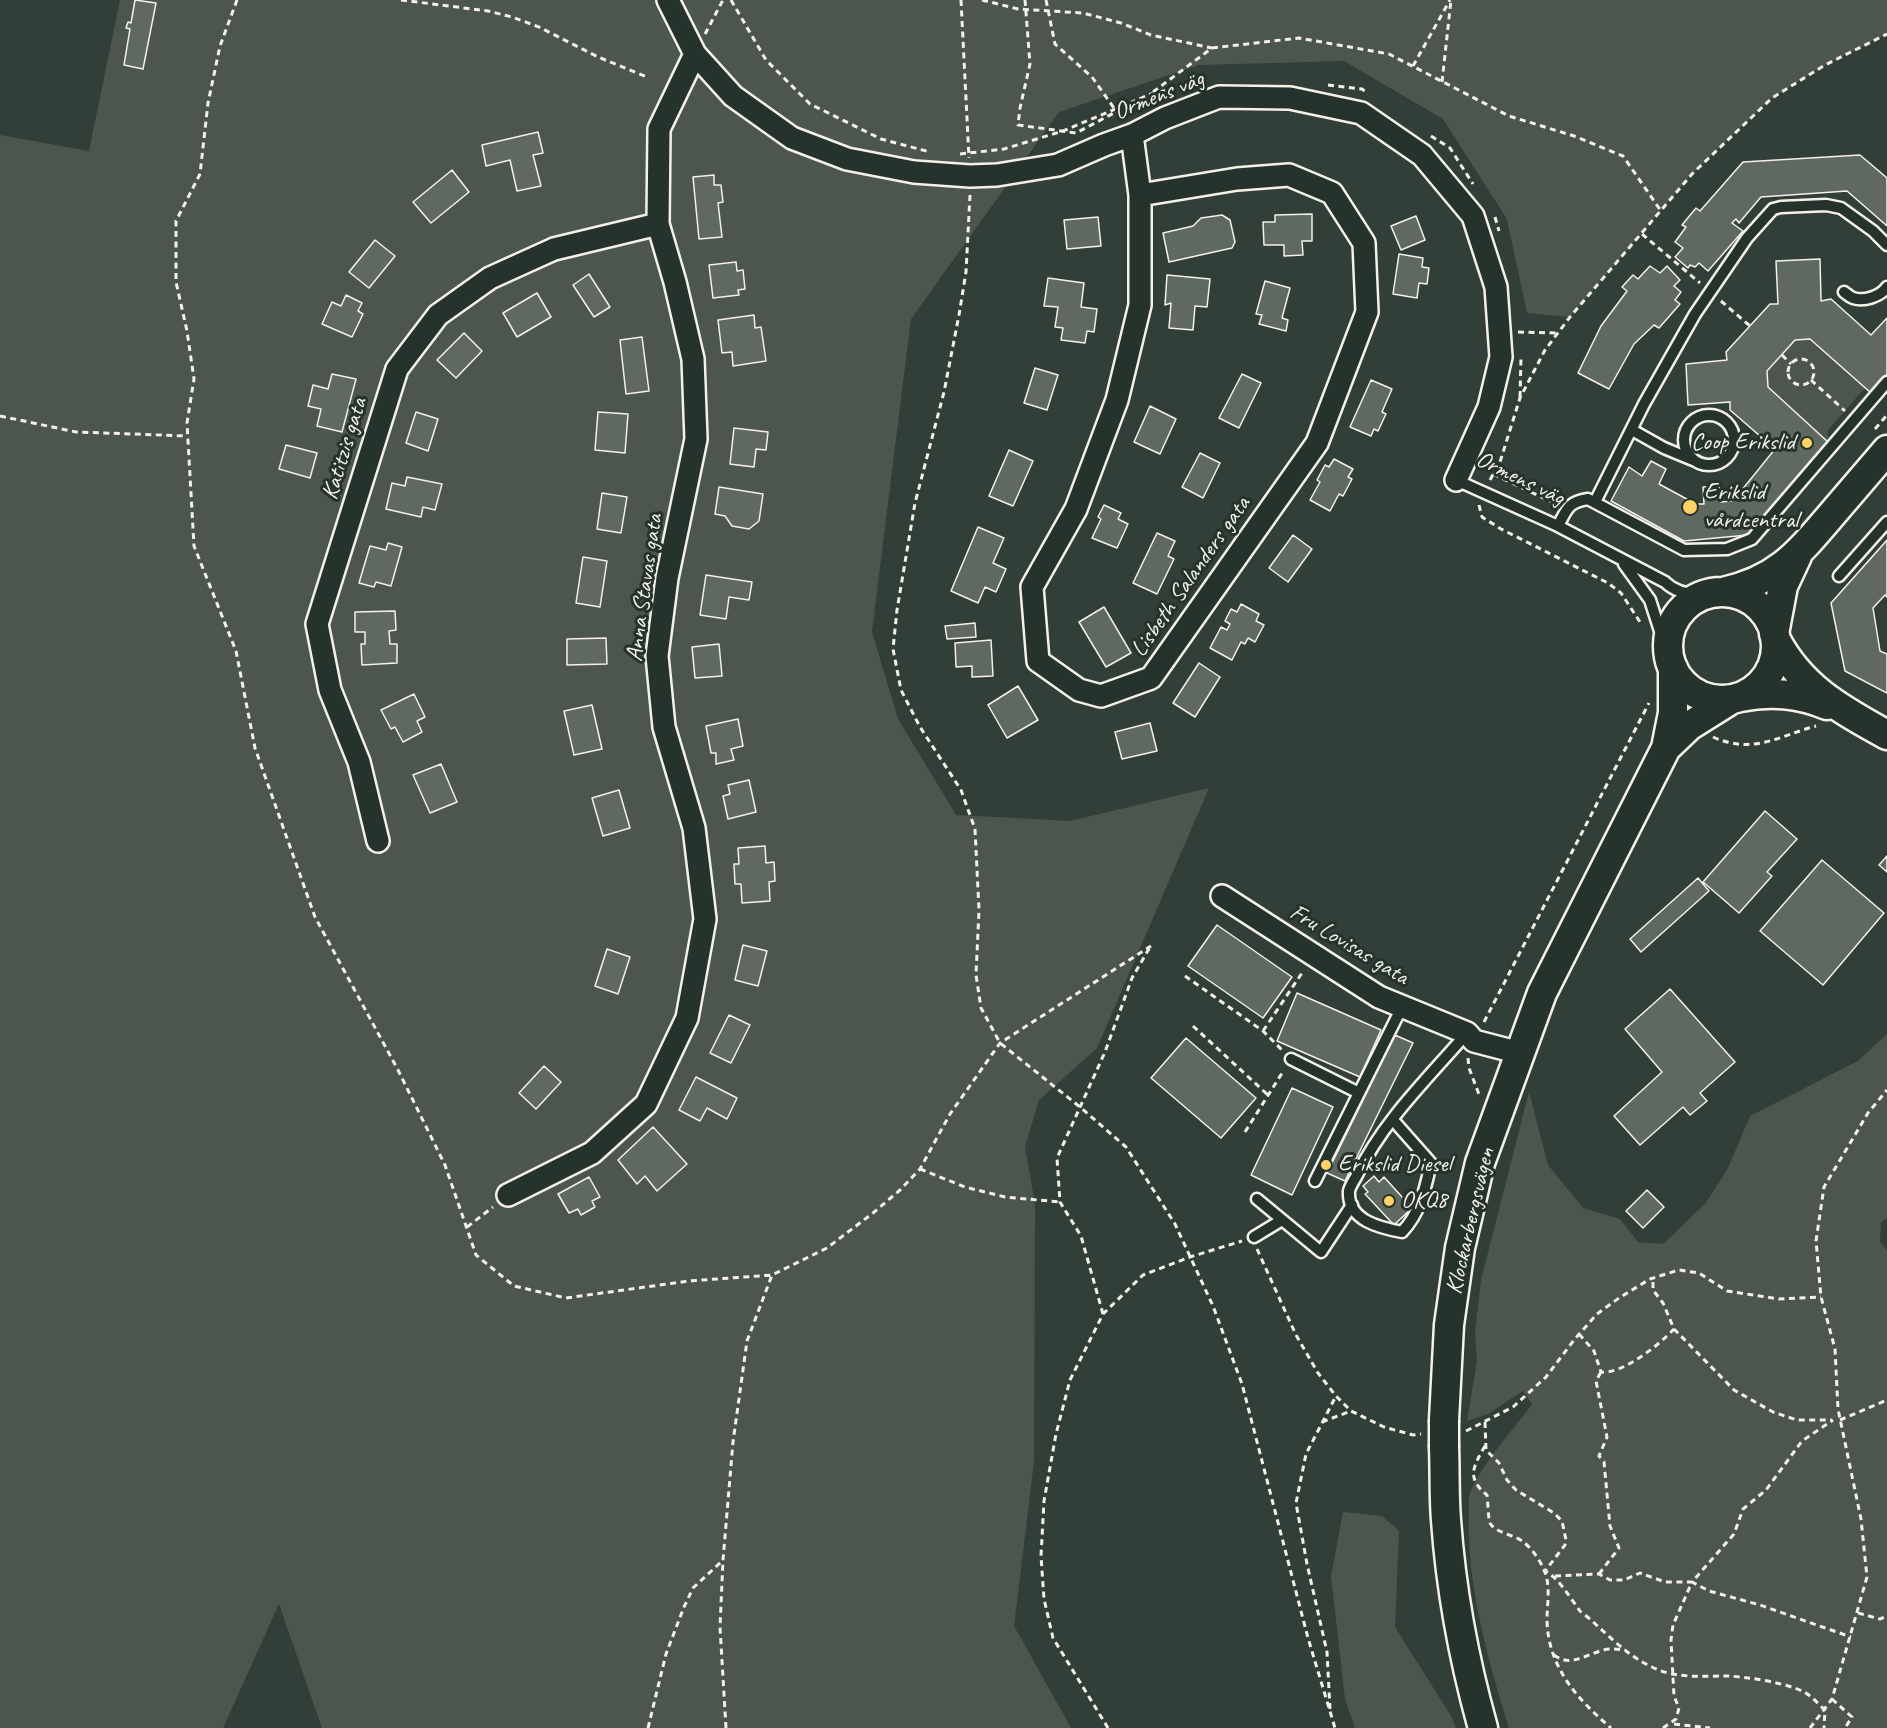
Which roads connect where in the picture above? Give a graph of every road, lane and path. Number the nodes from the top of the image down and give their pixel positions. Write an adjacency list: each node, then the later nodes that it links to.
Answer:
1 (237, 0): 53 (path)
2 (401, 0): 16 (path)
3 (669, 0): 15 (street, Ormens väg)
4 (723, 0): 15 (path)
5 (731, 0): 24 (path)
6 (962, 0): 25 (path)
7 (982, 0): 11 (path)
8 (1025, 0): 11 (path)
9 (1046, 0): 12 (path)
10 (1450, 0): 10 (path)
11 (1026, 10): 12 (path); 21 (path)
12 (1048, 12): 14 (path); 20 (path)
13 (1887, 34): 33 (path)
14 (1212, 48)
15 (695, 54): 27 (street, Ormens väg); 31 (street, Anna Stavas gata)
16 (647, 77)
17 (1208, 81): 20 (path)
18 (1319, 83): 19 (path)
19 (1372, 96)
20 (1115, 108): 22 (path); 25 (path)
21 (1018, 125)
22 (1132, 135): 27 (street, Ormens väg); 29 (street, Lisbeth Salanders gata); 57 (street, Ormens väg)
23 (1431, 135): 28 (path)
24 (935, 153)
25 (969, 153): 26 (path); 27 (path)
26 (957, 155)
27 (970, 176): 80 (path)
28 (1474, 185)
29 (1140, 195): 29 (street, Lisbeth Salanders gata)
30 (1492, 212): 32 (path)
31 (658, 224): 72 (street, Katitzis gata); 91 (street, Anna Stavas gata)
32 (1500, 232)
33 (1642, 234): 36 (path); 38 (path)
34 (1887, 245): 36 (lane)
35 (1887, 287): 37 (lane)
36 (1710, 292): 40 (path); 52 (lane)
37 (1844, 292)
38 (1570, 317)
39 (1515, 323): 41 (path)
40 (1750, 326)
41 (1516, 332): 42 (path); 43 (path)
42 (1557, 333)
43 (1518, 342)
44 (1520, 352): 49 (path)
45 (1782, 355): 46 (path)
46 (1791, 364): 47 (path); 47 (path)
47 (1811, 380): 50 (path)
48 (1887, 382): 58 (lane)
49 (1520, 398)
50 (1845, 411)
51 (0, 416): 53 (path)
52 (1632, 430): 55 (lane); 58 (lane)
53 (187, 436): 96 (path)
54 (1887, 450): 62 (main road)
55 (1695, 461): 55 (lane)
56 (1493, 474): 59 (path)
57 (1456, 480): 61 (lane, Ormens väg)
58 (1595, 502): 59 (lane)
59 (1566, 510): 61 (lane)
60 (1887, 522): 64 (lane)
61 (1558, 526): 63 (lane, Ormens väg)
62 (1798, 554): 65 (main road); 66 (main road)
63 (1623, 561): 65 (lane, Ormens väg); 67 (lane)
64 (1839, 576)
65 (1714, 593): 66 (main road); 67 (main road)
66 (1775, 636): 68 (main road); 69 (main road)
67 (1671, 665): 68 (main road); 71 (main road, Klockarbergsvägen)
68 (1735, 698): 69 (main road); 71 (main road, Klockarbergsvägen)
69 (1846, 712): 70 (main road)
70 (1887, 735)
71 (1665, 748): 81 (main road, Klockarbergsvägen)
72 (378, 841)
73 (1222, 896): 74 (street, Fru Lovisas gata)
74 (1314, 956): 76 (street, Fru Lovisas gata); 78 (path)
75 (1185, 976): 78 (path)
76 (1402, 1007): 79 (street, Fru Lovisas gata); 84 (lane)
77 (1193, 1026): 85 (path)
78 (1263, 1031): 82 (path)
79 (1467, 1033): 81 (street, Fru Lovisas gata); 87 (lane)
80 (1000, 1043): 86 (path); 86 (path); 89 (path)
81 (1520, 1053): 112 (main road, Klockarbergsvägen)
82 (1291, 1059): 84 (lane); 85 (path)
83 (1887, 1090): 101 (path)
84 (1359, 1093): 90 (lane)
85 (1268, 1095): 88 (path)
86 (1080, 1107): 93 (path); 98 (path)
87 (1393, 1120): 94 (lane); 94 (lane)
88 (1245, 1132)
89 (920, 1169): 93 (path); 99 (path)
90 (1315, 1181)
91 (508, 1195): 96 (path)
92 (1257, 1199): 95 (lane)
93 (1060, 1202): 102 (path)
94 (1352, 1204): 95 (lane)
95 (1282, 1220): 97 (lane)
96 (467, 1228): 99 (path)
97 (1254, 1238): 98 (path); 106 (path)
98 (1190, 1257): 102 (path); 127 (path)
99 (772, 1275): 114 (path)
100 (1653, 1282): 103 (path)
101 (1821, 1297): 104 (path); 109 (path)
102 (1103, 1314): 131 (path)
103 (1674, 1329): 105 (path); 118 (path)
104 (1579, 1334): 105 (path); 111 (path)
105 (1601, 1372): 116 (path)
106 (1336, 1396): 108 (path); 110 (path)
107 (1887, 1400): 109 (path)
108 (1351, 1411): 110 (path); 112 (path)
109 (1840, 1420): 119 (path)
110 (1322, 1422): 127 (path)
111 (1485, 1422): 112 (path); 113 (path)
112 (1444, 1433): 133 (main road, Klockarbergsvägen)
113 (1486, 1443): 115 (path); 115 (path)
114 (723, 1560): 129 (path); 130 (path)
115 (1545, 1570): 117 (path); 123 (path)
116 (1599, 1574): 117 (path); 118 (path)
117 (1554, 1576): 122 (path)
118 (1692, 1582): 121 (path); 124 (path)
119 (1858, 1613): 120 (path); 121 (path)
120 (1887, 1616)
121 (1851, 1637): 125 (path)
122 (1627, 1650): 123 (path); 124 (path)
123 (1552, 1652): 134 (path)
124 (1672, 1674): 126 (path); 135 (path)
125 (1832, 1700): 126 (path); 139 (path)
126 (1825, 1710): 137 (path); 138 (path)
127 (1331, 1714): 132 (path)
128 (1674, 1724): 136 (path)
129 (648, 1728)
130 (726, 1728)
131 (1108, 1728)
132 (1335, 1728)
133 (1483, 1728)
134 (1611, 1728)
135 (1663, 1728)
136 (1710, 1728)
137 (1810, 1728)
138 (1824, 1728)
139 (1845, 1728)

